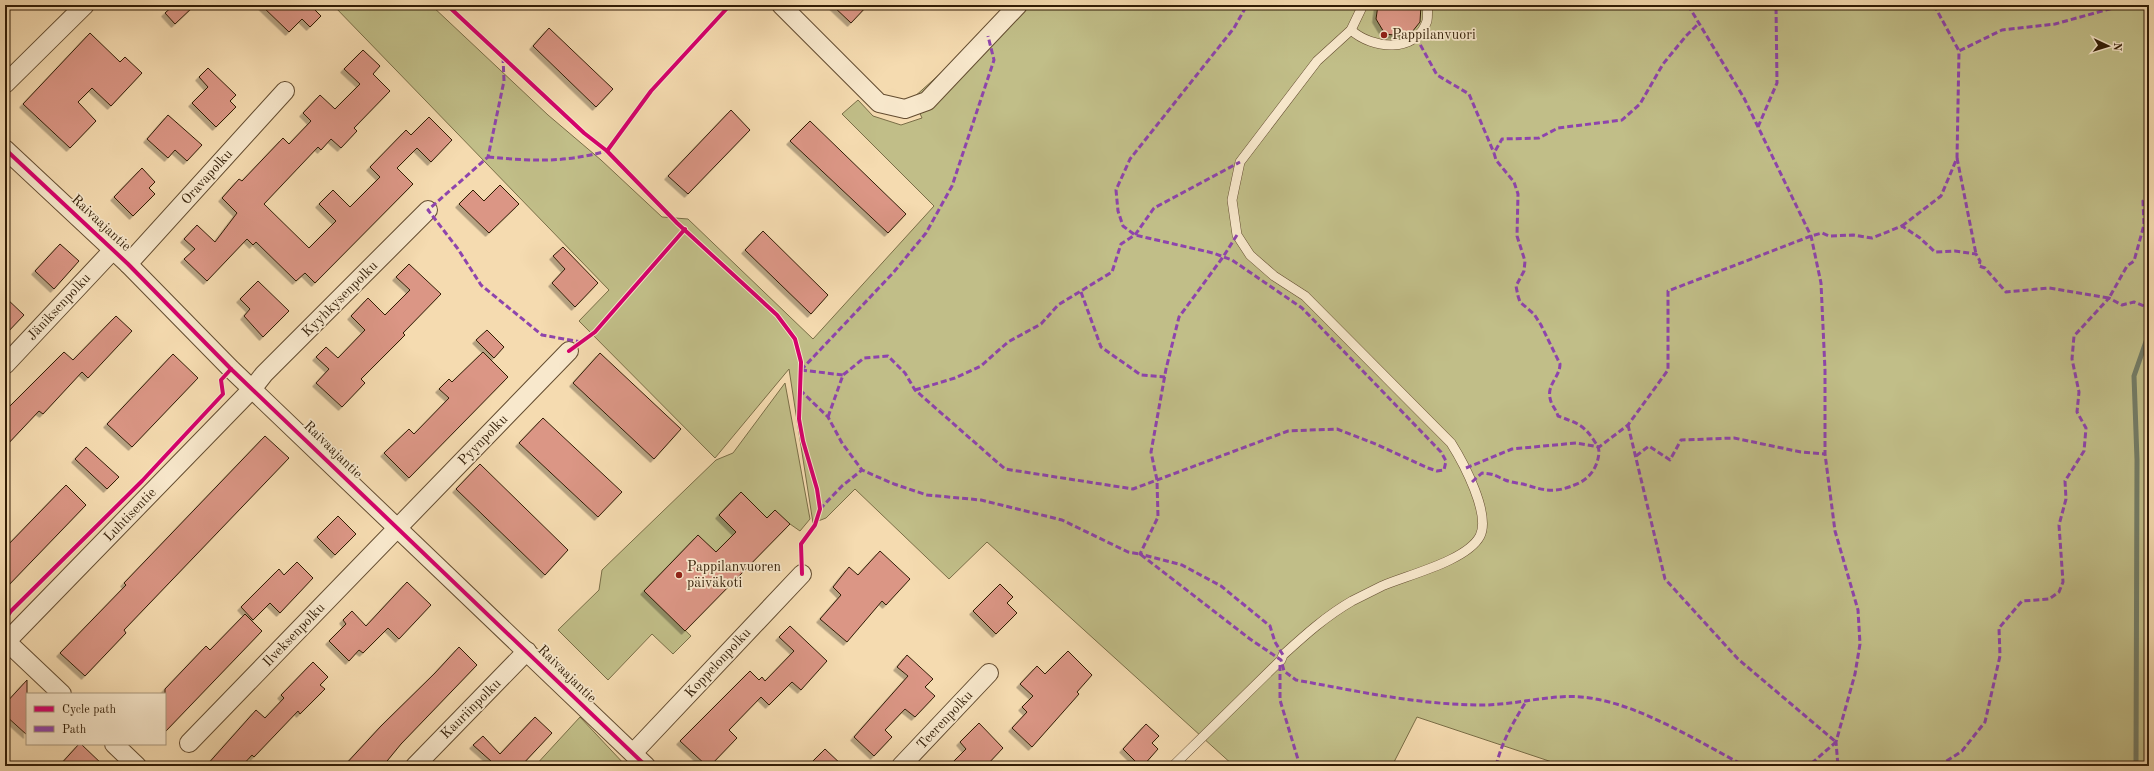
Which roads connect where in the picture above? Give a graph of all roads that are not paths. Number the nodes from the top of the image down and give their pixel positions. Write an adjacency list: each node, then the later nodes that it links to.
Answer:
1 (85, 5): 7 (street)
2 (781, 5): 3 (street)
3 (1018, 5)
4 (1363, 5): 6 (lane)
5 (1428, 5): 6 (lane)
6 (1351, 30): 29 (lane)
7 (5, 84)
8 (285, 91): 12 (street, Oravapolku)
9 (5, 149): 11 (street, Raivaajantie)
10 (428, 210): 15 (street, Kyyhkysenpolku)
11 (113, 250): 12 (street, Raivaajantie); 14 (street, Jäniksenpolku)
12 (128, 264): 15 (street, Raivaajantie)
13 (569, 351): 16 (street, Pyynpolku)
14 (5, 365)
15 (253, 388): 16 (street, Raivaajantie); 18 (street, Luhtisentie)
16 (398, 528): 19 (street, Raivaajantie); 22 (street, Ilveksenpolku)
17 (802, 574): 24 (street, Koppelonpolku)
18 (6, 640): 21 (street)
19 (527, 652): 24 (street, Raivaajantie); 26 (street, Kauriinpolku)
20 (989, 673): 28 (street, Teerenpolku)
21 (61, 693)
22 (189, 743)
23 (115, 745): 25 (street)
24 (633, 753): 27 (street, Raivaajantie)
25 (137, 766)
26 (415, 766)
27 (646, 766)
28 (901, 766)
29 (1173, 766)

